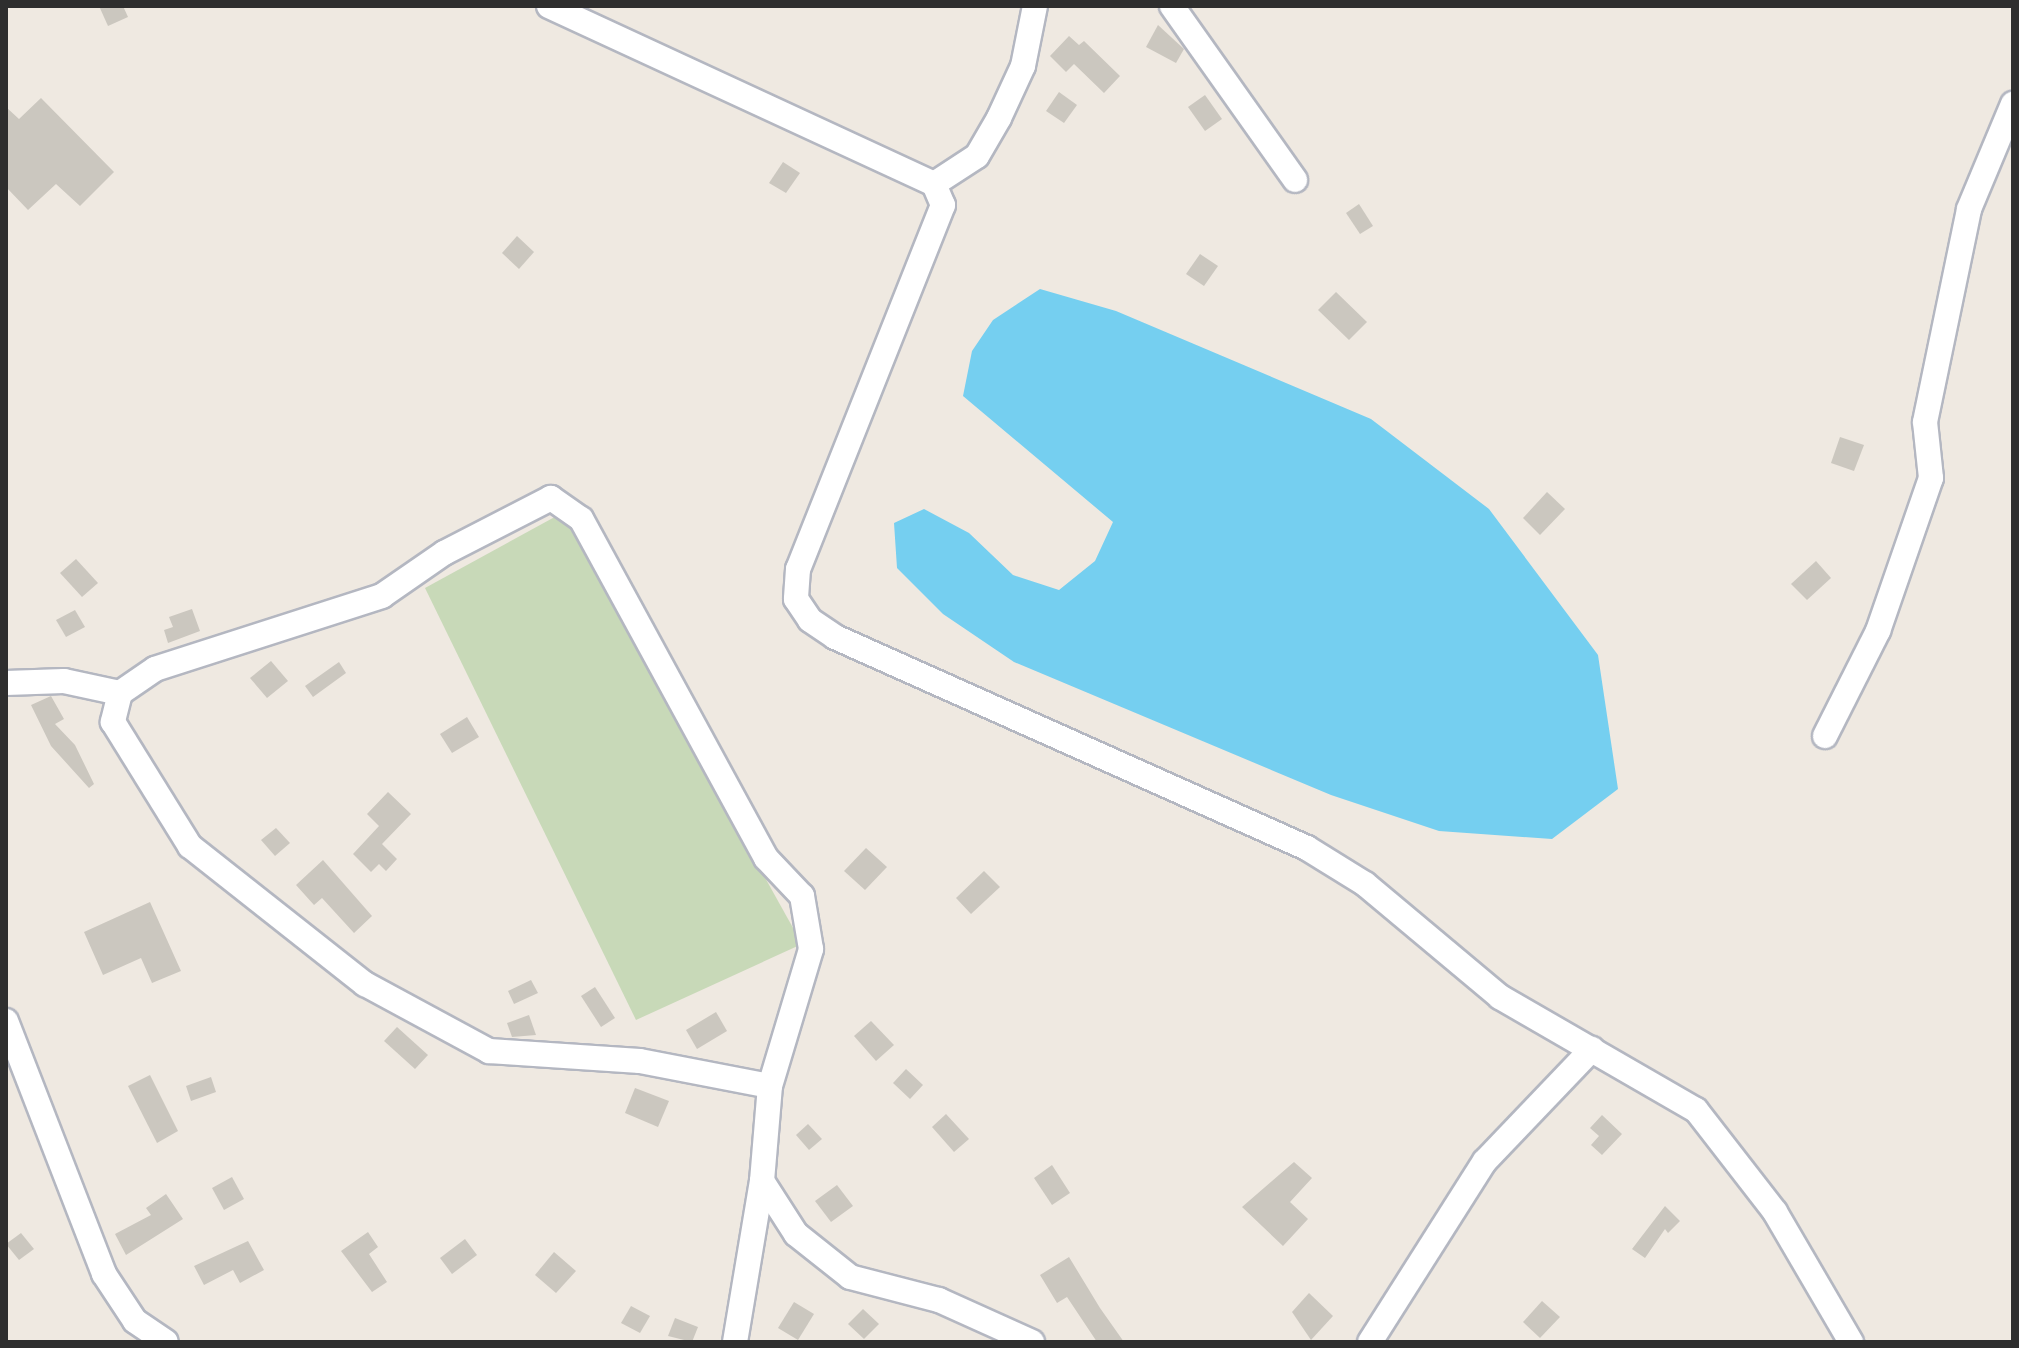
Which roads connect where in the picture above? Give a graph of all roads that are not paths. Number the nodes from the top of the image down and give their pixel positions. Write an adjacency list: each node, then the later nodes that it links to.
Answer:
1 (549, 6): 6 (street)
2 (1035, 6): 6 (street)
3 (1172, 6): 5 (street)
4 (2013, 104): 9 (street)
5 (1295, 180)
6 (934, 184): 11 (street)
7 (6, 683): 8 (street)
8 (120, 693): 12 (street); 12 (street)
9 (1825, 736)
10 (6, 1023): 14 (street)
11 (1592, 1049): 17 (street); 18 (street)
12 (770, 1086): 13 (street)
13 (762, 1181): 15 (street); 16 (street)
14 (166, 1342)
15 (735, 1342)
16 (1032, 1342)
17 (1370, 1342)
18 (1851, 1342)

